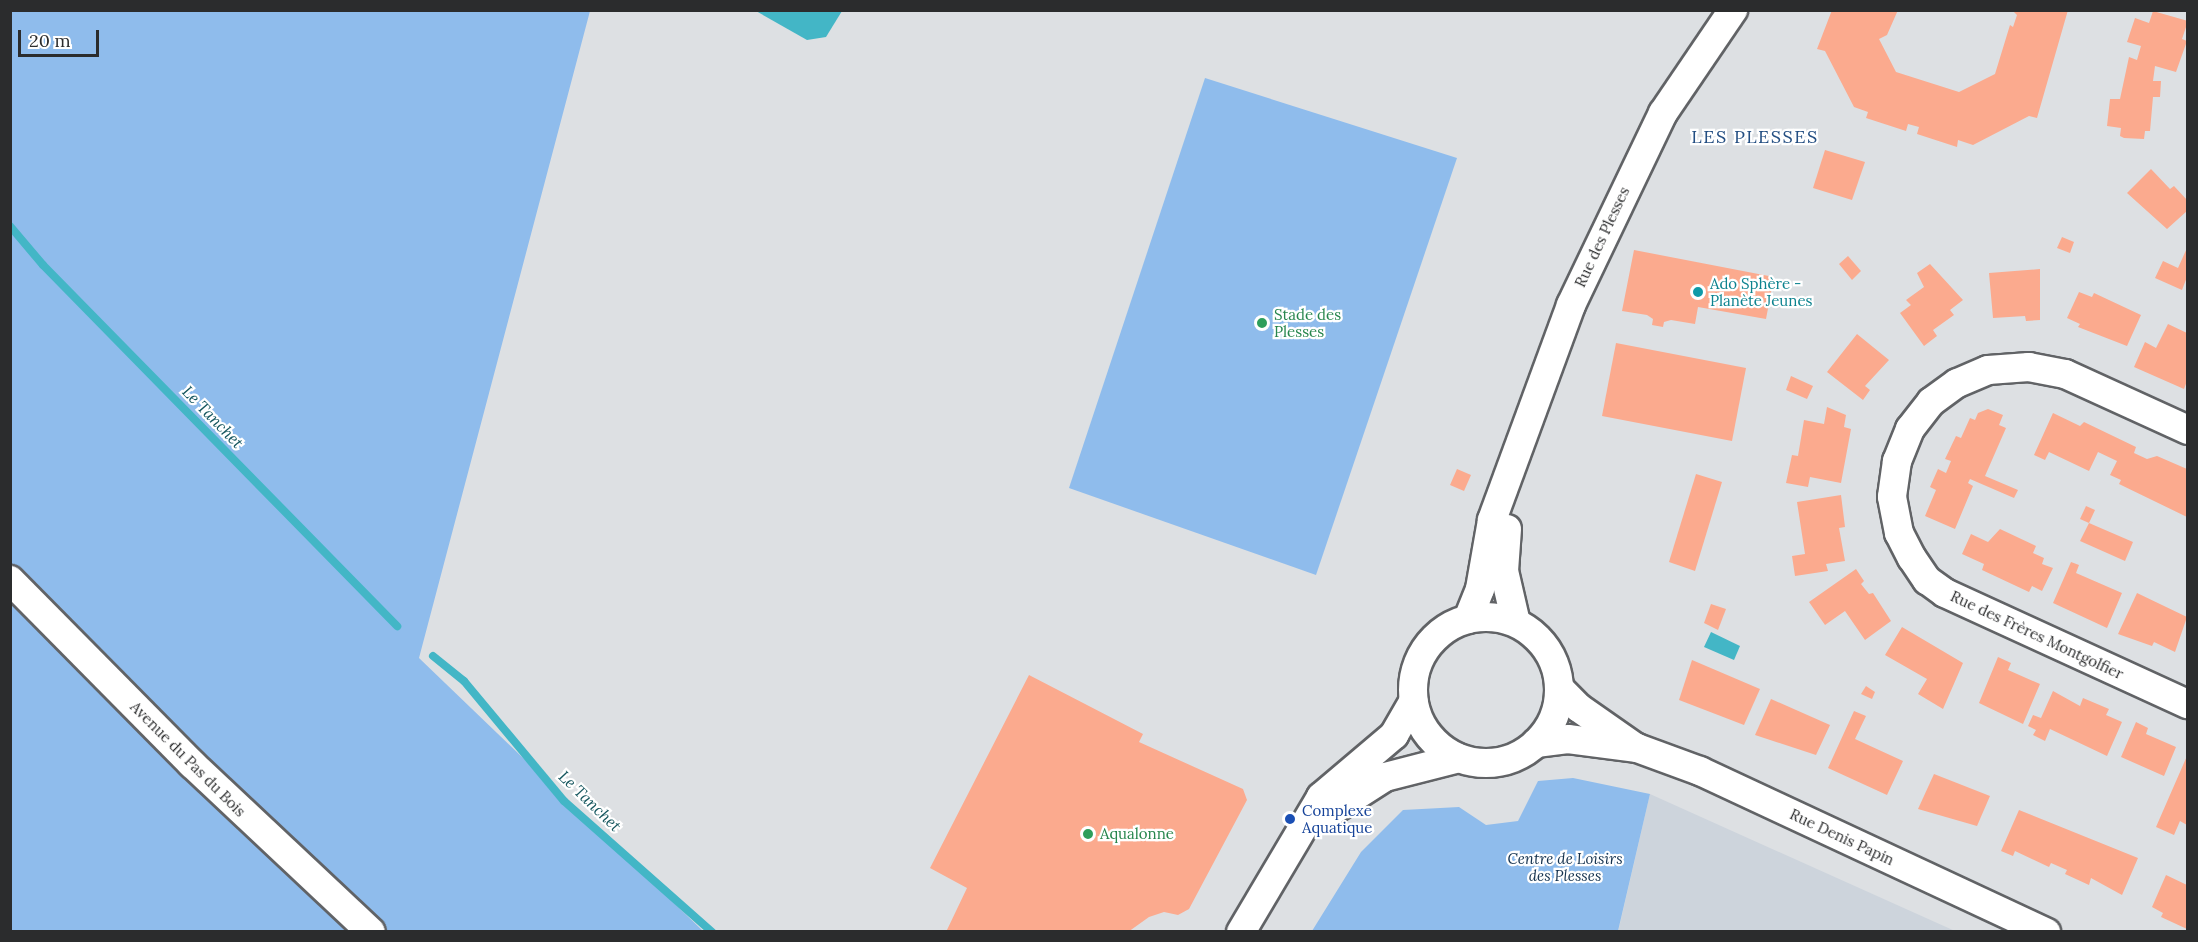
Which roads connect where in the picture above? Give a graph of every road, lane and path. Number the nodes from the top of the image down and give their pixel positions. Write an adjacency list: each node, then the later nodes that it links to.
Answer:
1 (1733, 10): 3 (street, Rue des Plesses)
2 (2187, 430): 9 (street, Rue des Frères Montgolfier)
3 (1509, 482): 5 (street, Rue des Plesses); 6 (street, Rue des Plesses)
4 (10, 580): 14 (street, Avenue du Pas du Bois)
5 (1468, 619): 6 (street); 8 (street)
6 (1516, 623): 7 (street)
7 (1559, 688): 10 (street); 11 (street, Rue Denis Papin)
8 (1414, 701): 12 (street); 13 (street)
9 (2187, 704)
10 (1536, 743): 11 (street, Rue Denis Papin); 12 (street)
11 (1637, 748): 16 (street, Rue Denis Papin)
12 (1460, 758): 13 (street)
13 (1307, 827): 15 (street)
14 (371, 932)
15 (1241, 932)
16 (2046, 932)

